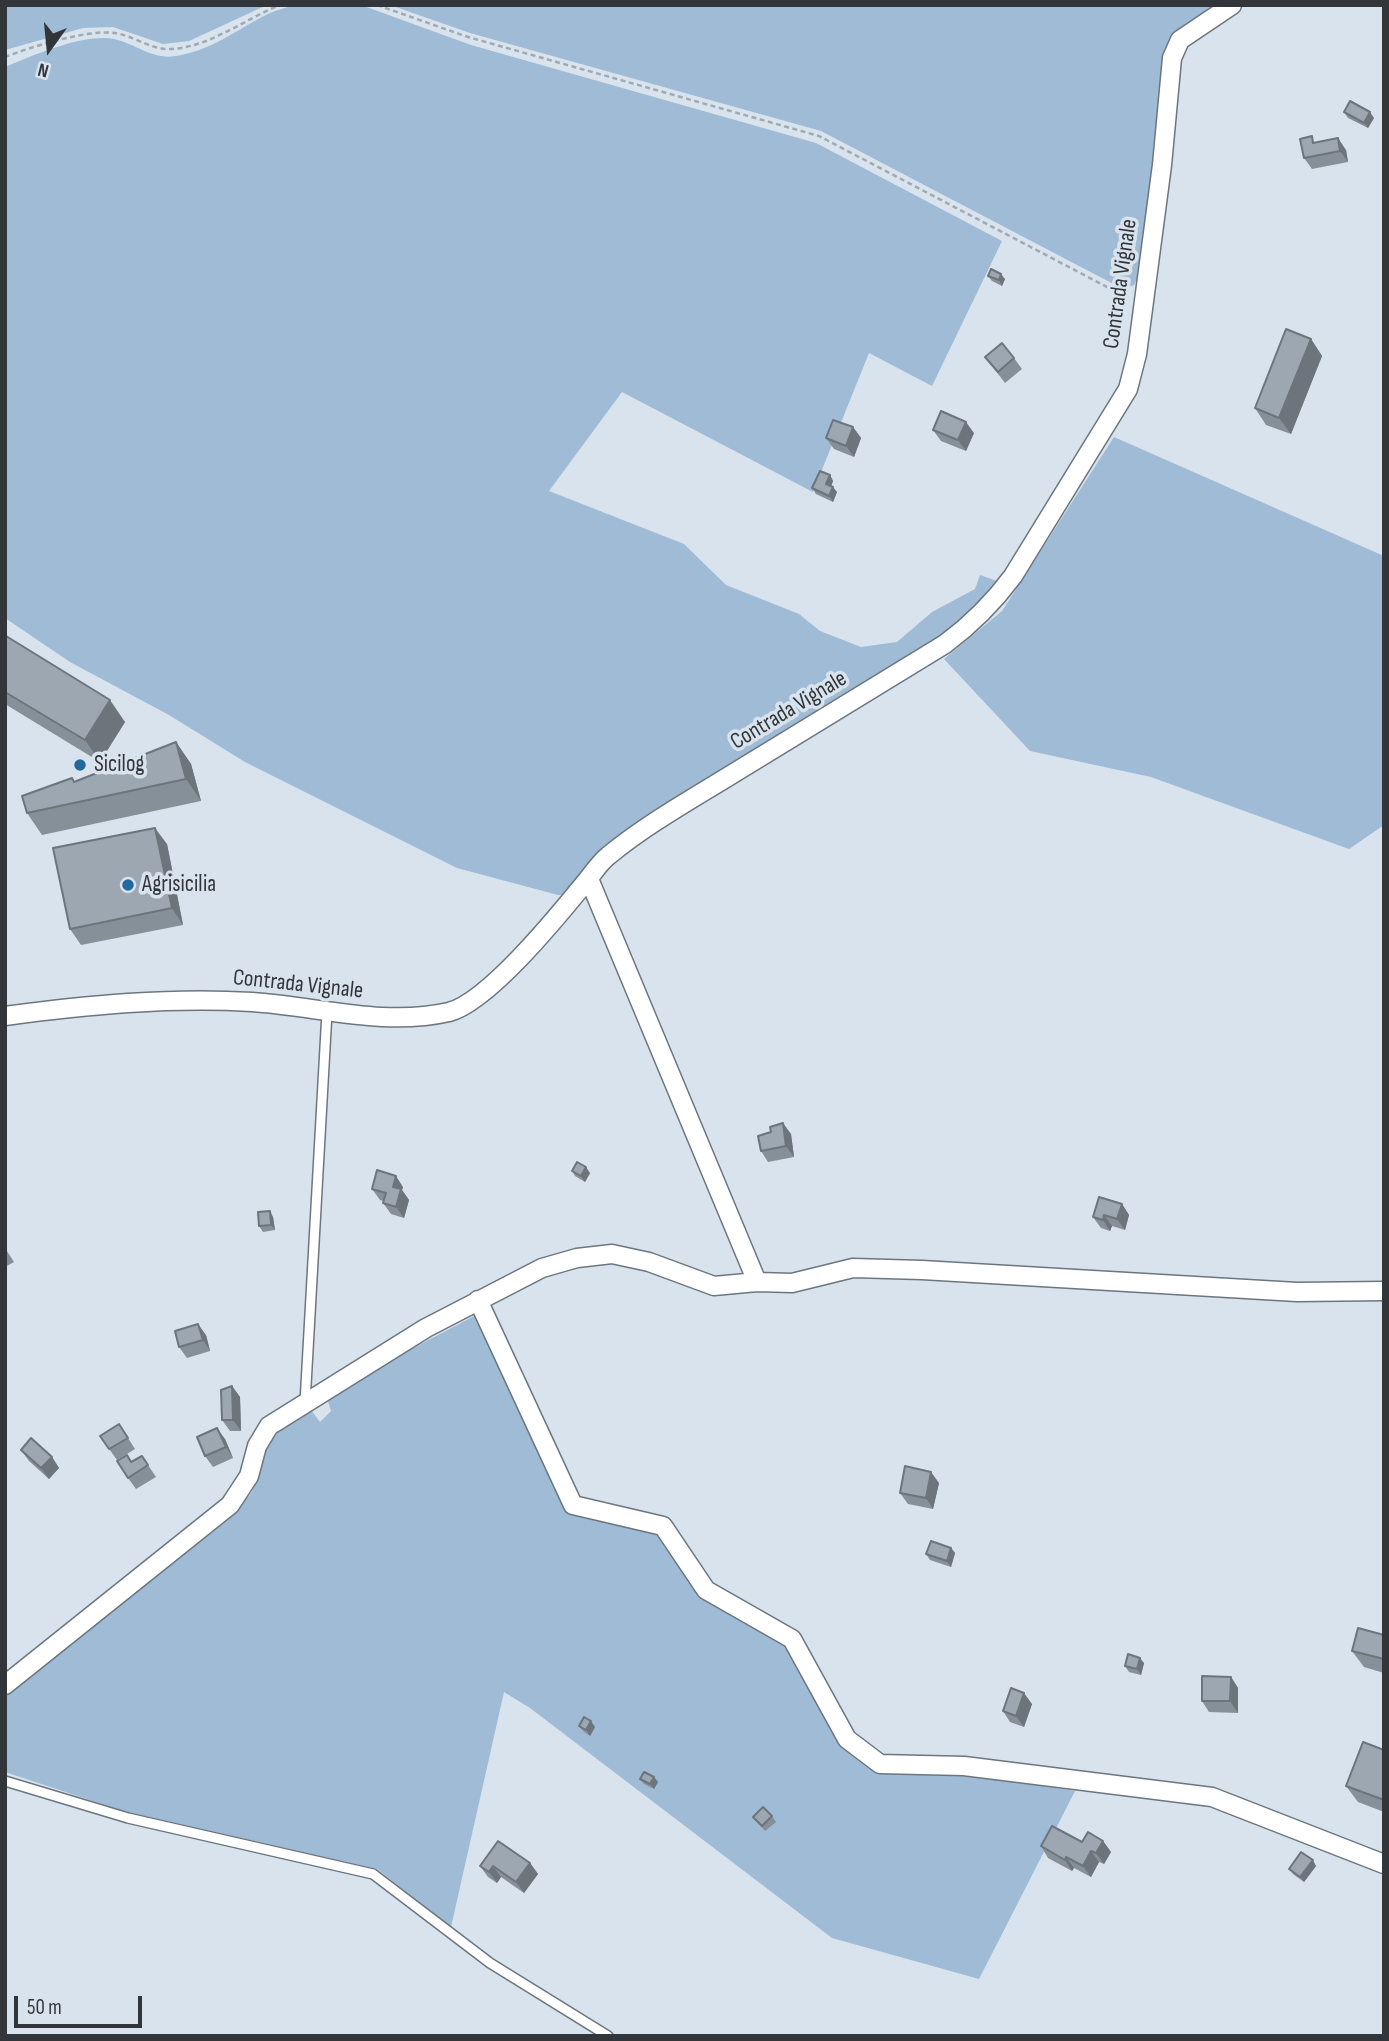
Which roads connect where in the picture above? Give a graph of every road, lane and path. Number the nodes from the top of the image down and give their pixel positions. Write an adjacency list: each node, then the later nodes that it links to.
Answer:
1 (280, 5): 4 (path)
2 (377, 5): 5 (path)
3 (1232, 5): 5 (street, Contrada Vignale)
4 (5, 57)
5 (1144, 306): 6 (street, Contrada Vignale)
6 (589, 879): 7 (street, Contrada Vignale); 9 (street)
7 (327, 1013): 8 (street, Contrada Vignale); 12 (lane)
8 (5, 1016)
9 (757, 1282): 10 (street); 11 (street)
10 (1384, 1292)
11 (478, 1300): 12 (street); 15 (street)
12 (305, 1403): 13 (street)
13 (5, 1685)
14 (5, 1781): 16 (lane)
15 (1384, 1864)
16 (608, 2036)

